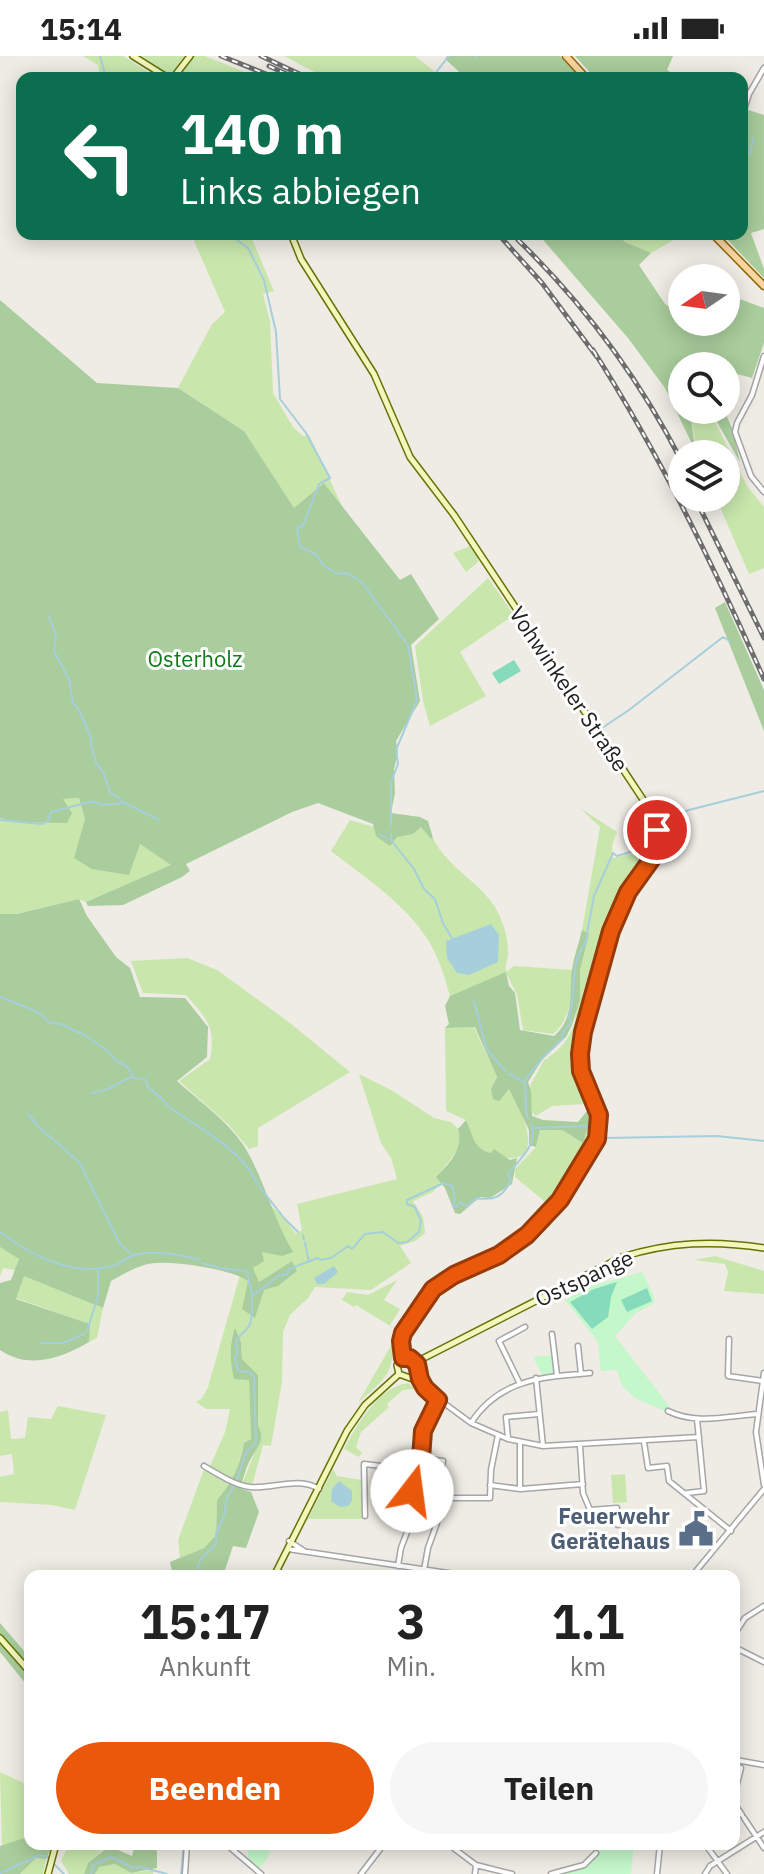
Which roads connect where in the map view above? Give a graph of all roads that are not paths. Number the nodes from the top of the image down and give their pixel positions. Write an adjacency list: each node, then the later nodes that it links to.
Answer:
1 (133, 56): 5 (street)
2 (190, 56): 6 (street)
3 (566, 56): 7 (main road)
4 (764, 68): 8 (street)
5 (161, 72)
6 (176, 72)
7 (581, 72)
8 (749, 94): 9 (street)
9 (748, 97)
10 (293, 240): 20 (street, Vohwinkeler Straße)
11 (719, 240): 12 (main road)
12 (764, 286)
13 (764, 356): 14 (street)
14 (764, 492)
15 (764, 1248): 21 (street, Ostspange)
16 (525, 1327): 31 (street)
17 (552, 1334): 27 (street)
18 (729, 1339): 30 (street)
19 (578, 1346): 26 (street)
20 (403, 1358): 21 (street); 25 (street)
21 (416, 1362): 22 (street)
22 (417, 1371): 28 (street); 32 (street)
23 (590, 1373): 26 (street)
24 (764, 1373): 30 (street)
25 (399, 1374): 28 (street); 54 (street)
26 (581, 1374): 27 (street)
27 (557, 1376): 29 (street)
28 (410, 1378): 32 (street)
29 (536, 1378): 31 (street); 35 (street)
30 (763, 1381): 36 (street)
31 (519, 1382): 38 (street)
32 (425, 1388): 33 (street)
33 (438, 1400): 38 (street); 48 (street)
34 (668, 1411): 37 (street)
35 (539, 1414): 41 (street); 46 (street)
36 (758, 1414): 37 (street); 45 (street)
37 (697, 1419): 40 (street)
38 (471, 1423): 39 (street)
39 (498, 1435): 41 (street); 52 (street)
40 (699, 1437): 43 (street); 56 (street)
41 (508, 1439): 42 (street)
42 (520, 1441): 46 (street); 55 (street)
43 (644, 1442): 47 (street); 56 (street)
44 (764, 1442): 45 (street)
45 (757, 1443): 53 (street)
46 (543, 1446): 47 (street)
47 (580, 1446): 51 (street)
48 (421, 1458): 49 (street); 52 (street)
49 (412, 1462): 57 (street); 64 (street)
50 (204, 1466): 54 (street)
51 (583, 1484): 55 (street); 59 (street)
52 (490, 1485): 55 (street)
53 (764, 1487): 60 (street)
54 (319, 1488): 61 (street)
55 (520, 1489)
56 (686, 1494): 60 (street)
57 (365, 1516)
58 (437, 1523): 66 (street)
59 (618, 1525)
60 (731, 1531): 67 (street)
61 (289, 1541): 62 (street); 63 (street)
62 (286, 1548): 63 (street); 65 (street)
63 (306, 1553): 64 (street)
64 (398, 1566): 66 (street)
65 (277, 1570)
66 (424, 1570)
67 (697, 1570)
68 (764, 1606): 69 (street)
69 (740, 1626)
70 (0, 1638): 73 (street)
71 (740, 1650): 72 (street)
72 (764, 1662)
73 (24, 1665)
74 (740, 1762): 75 (street)
75 (764, 1765)
76 (740, 1812): 78 (street)
77 (764, 1832): 78 (street)
78 (756, 1836): 79 (street); 80 (street)
79 (740, 1846)
80 (764, 1848)
81 (54, 1850): 92 (street)
82 (187, 1850): 93 (street)
83 (233, 1850): 94 (street)
84 (379, 1850): 95 (street)
85 (456, 1850): 91 (street)
86 (659, 1850): 99 (street)
87 (709, 1850): 90 (street)
88 (734, 1850): 90 (street)
89 (596, 1853): 98 (street)
90 (717, 1861): 100 (street); 101 (street)
91 (476, 1865): 96 (street); 97 (street)
92 (48, 1874)
93 (185, 1874)
94 (261, 1874)
95 (361, 1874)
96 (475, 1874)
97 (512, 1874)
98 (551, 1874)
99 (657, 1874)
100 (705, 1874)
101 (727, 1874)

